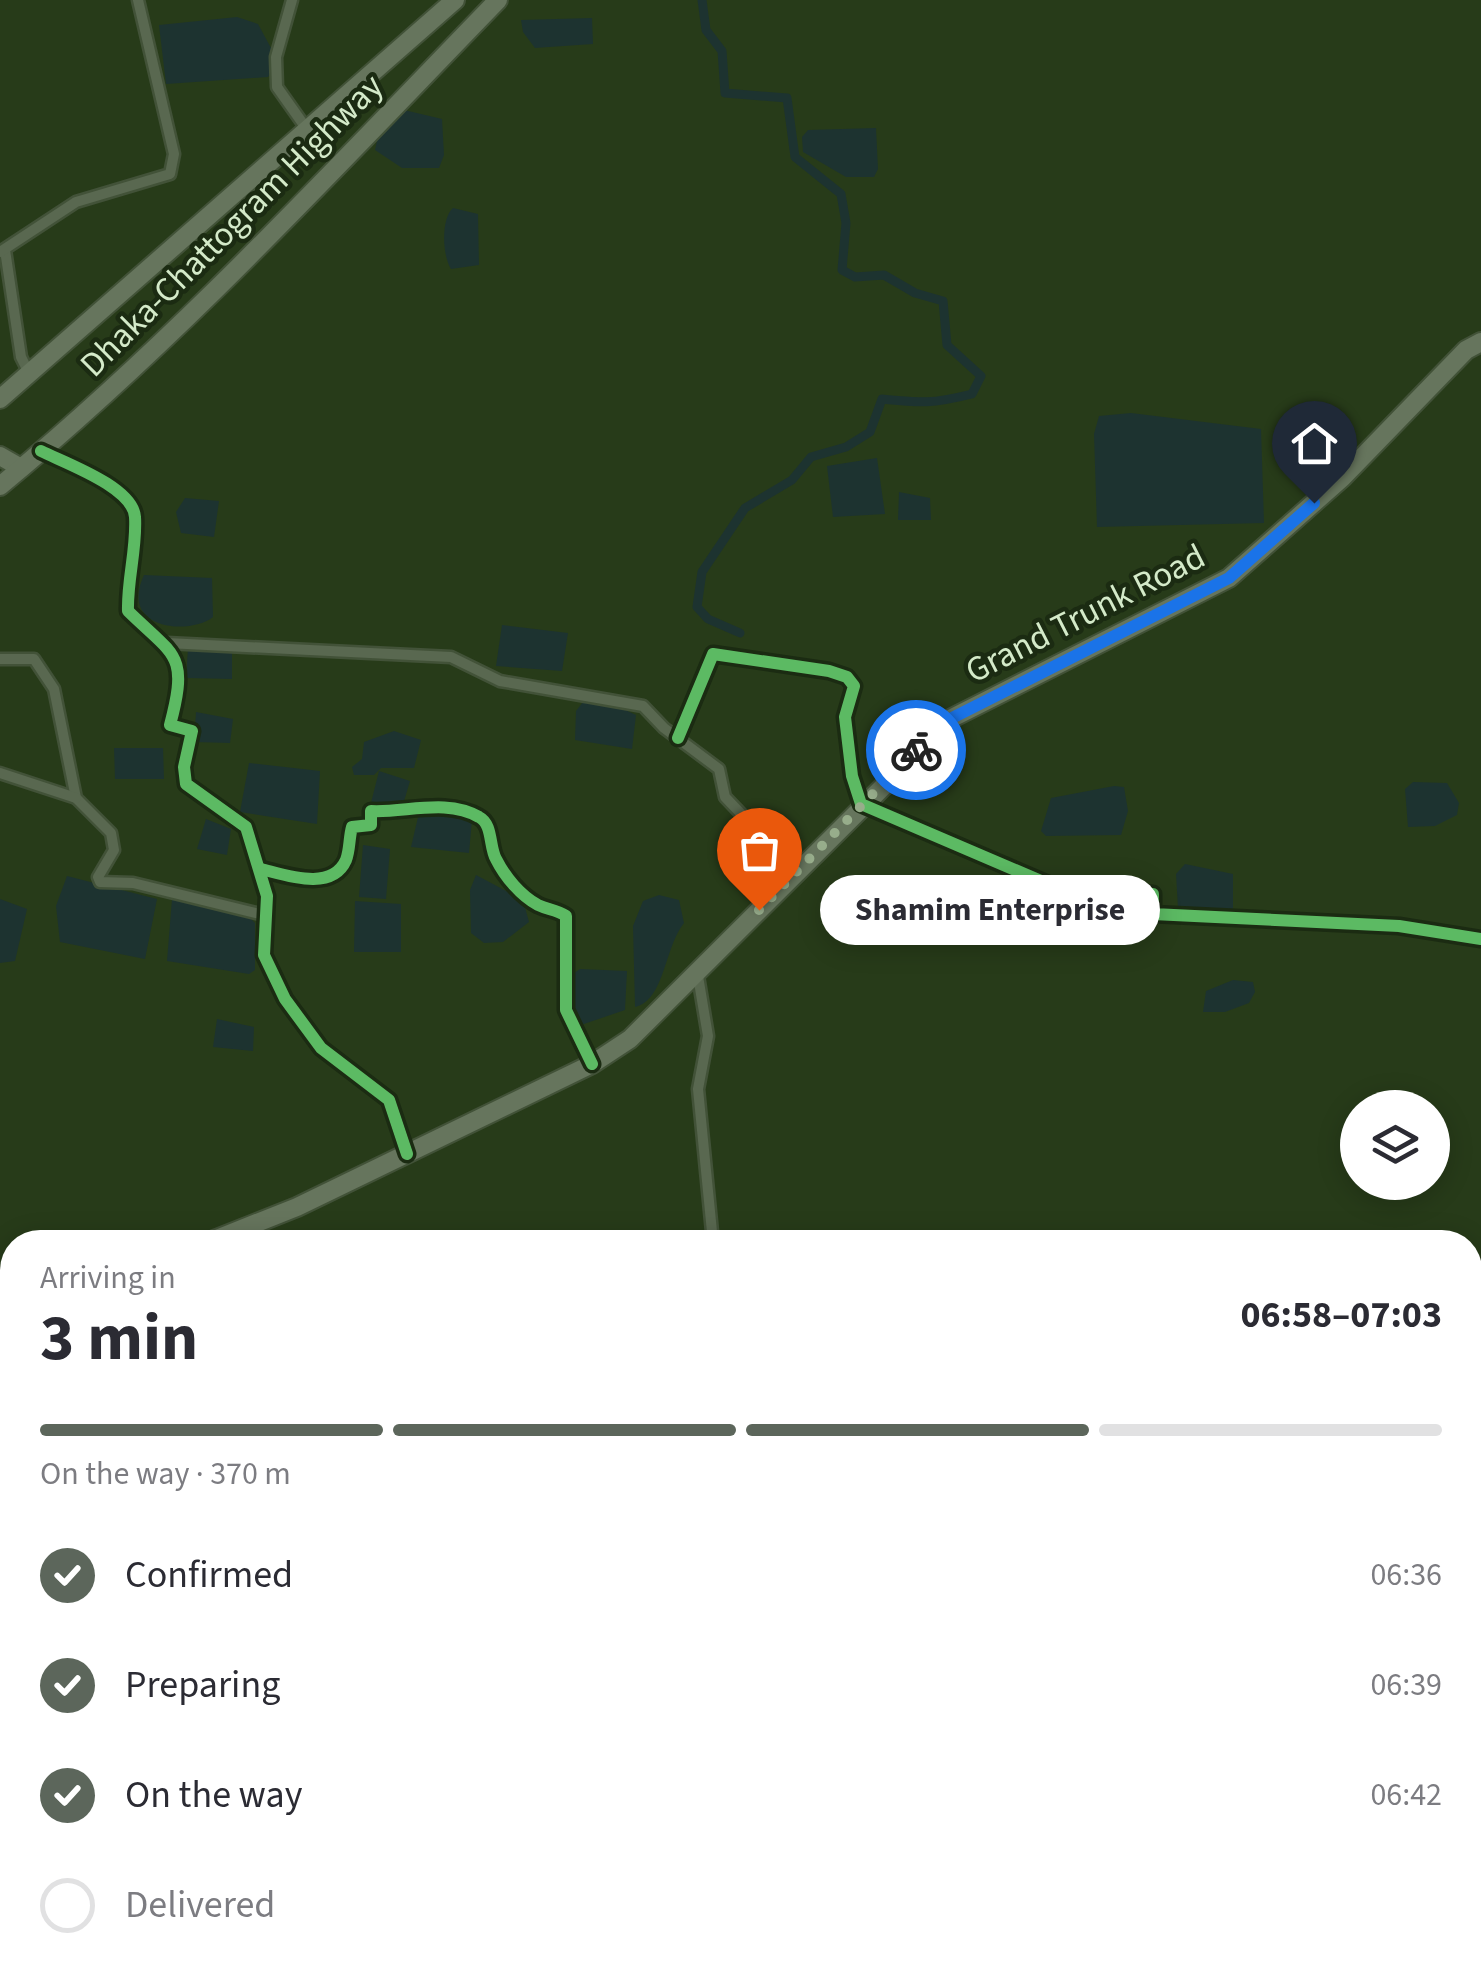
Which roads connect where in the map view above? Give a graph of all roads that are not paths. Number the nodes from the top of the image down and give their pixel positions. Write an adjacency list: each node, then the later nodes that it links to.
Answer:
1 (138, 0): 6 (street)
2 (292, 0): 5 (street)
3 (455, 0): 5 (highway, Dhaka-Chattogram Highway)
4 (498, 0): 10 (highway, Dhaka-Chattogram Highway)
5 (306, 128): 8 (highway, Dhaka-Chattogram Highway)
6 (3, 251): 8 (street)
7 (1481, 342): 19 (highway, Grand Trunk Road)
8 (29, 373): 9 (highway, Dhaka-Chattogram Highway)
9 (0, 400)
10 (42, 451): 12 (highway, Dhaka-Chattogram Highway); 14 (street)
11 (0, 456): 12 (highway)
12 (21, 468): 13 (highway, Dhaka-Chattogram Highway)
13 (0, 486)
14 (167, 644): 16 (street); 20 (street)
15 (0, 659): 18 (street)
16 (678, 738): 19 (street); 21 (street)
17 (0, 773): 18 (street)
18 (76, 798): 22 (street)
19 (862, 804): 21 (highway, Grand Trunk Road); 23 (street)
20 (261, 869): 22 (street); 25 (street)
21 (781, 892): 24 (highway, Grand Trunk Road)
22 (264, 915): 26 (street)
23 (1481, 938)
24 (696, 969): 25 (highway, Grand Trunk Road); 28 (street)
25 (592, 1064): 26 (highway, Grand Trunk Road)
26 (408, 1154): 27 (highway, Grand Trunk Road)
27 (239, 1230)
28 (713, 1230)

